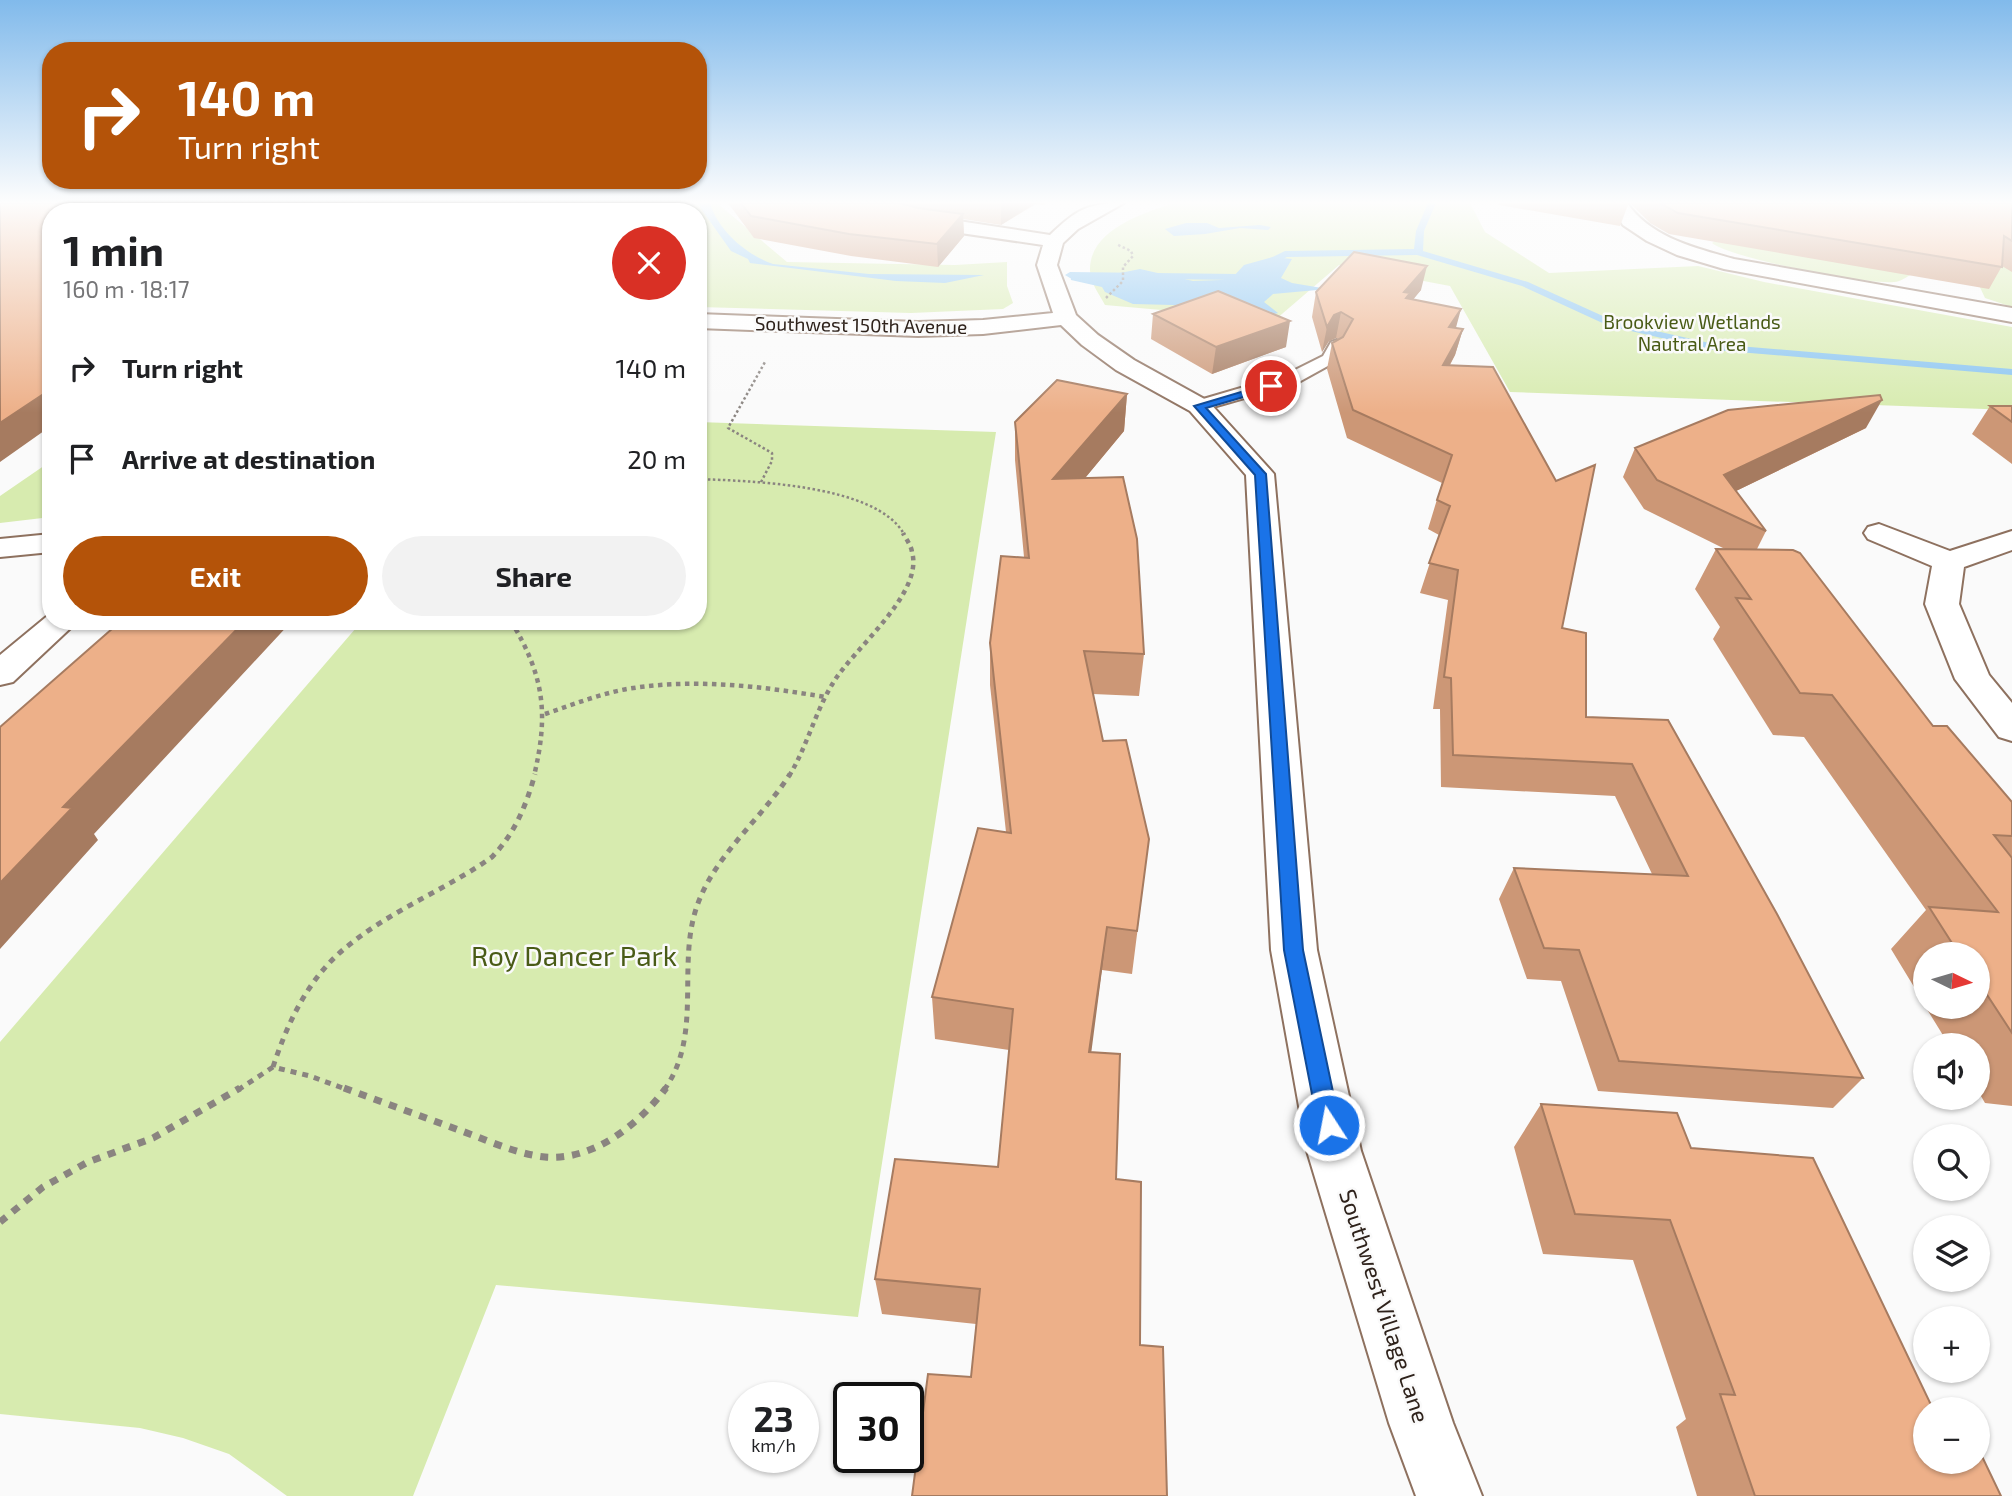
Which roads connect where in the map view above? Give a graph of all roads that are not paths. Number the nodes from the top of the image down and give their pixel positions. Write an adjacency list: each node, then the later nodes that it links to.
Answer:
1 (1050, 273): 4 (street, Southwest Village Lane)
2 (1775, 273): 3 (street)
3 (2012, 315)
4 (1066, 318): 5 (street, Southwest 150th Avenue); 7 (street, Southwest Village Lane)
5 (707, 321)
6 (1337, 345): 7 (lane)
7 (1199, 406): 16 (street, Southwest Village Lane)
8 (1879, 533): 12 (street)
9 (2012, 540): 12 (street)
10 (42, 544): 11 (street)
11 (0, 548)
12 (1949, 562): 15 (street)
13 (51, 630): 14 (street)
14 (0, 674)
15 (2012, 728)
16 (1449, 1496)

